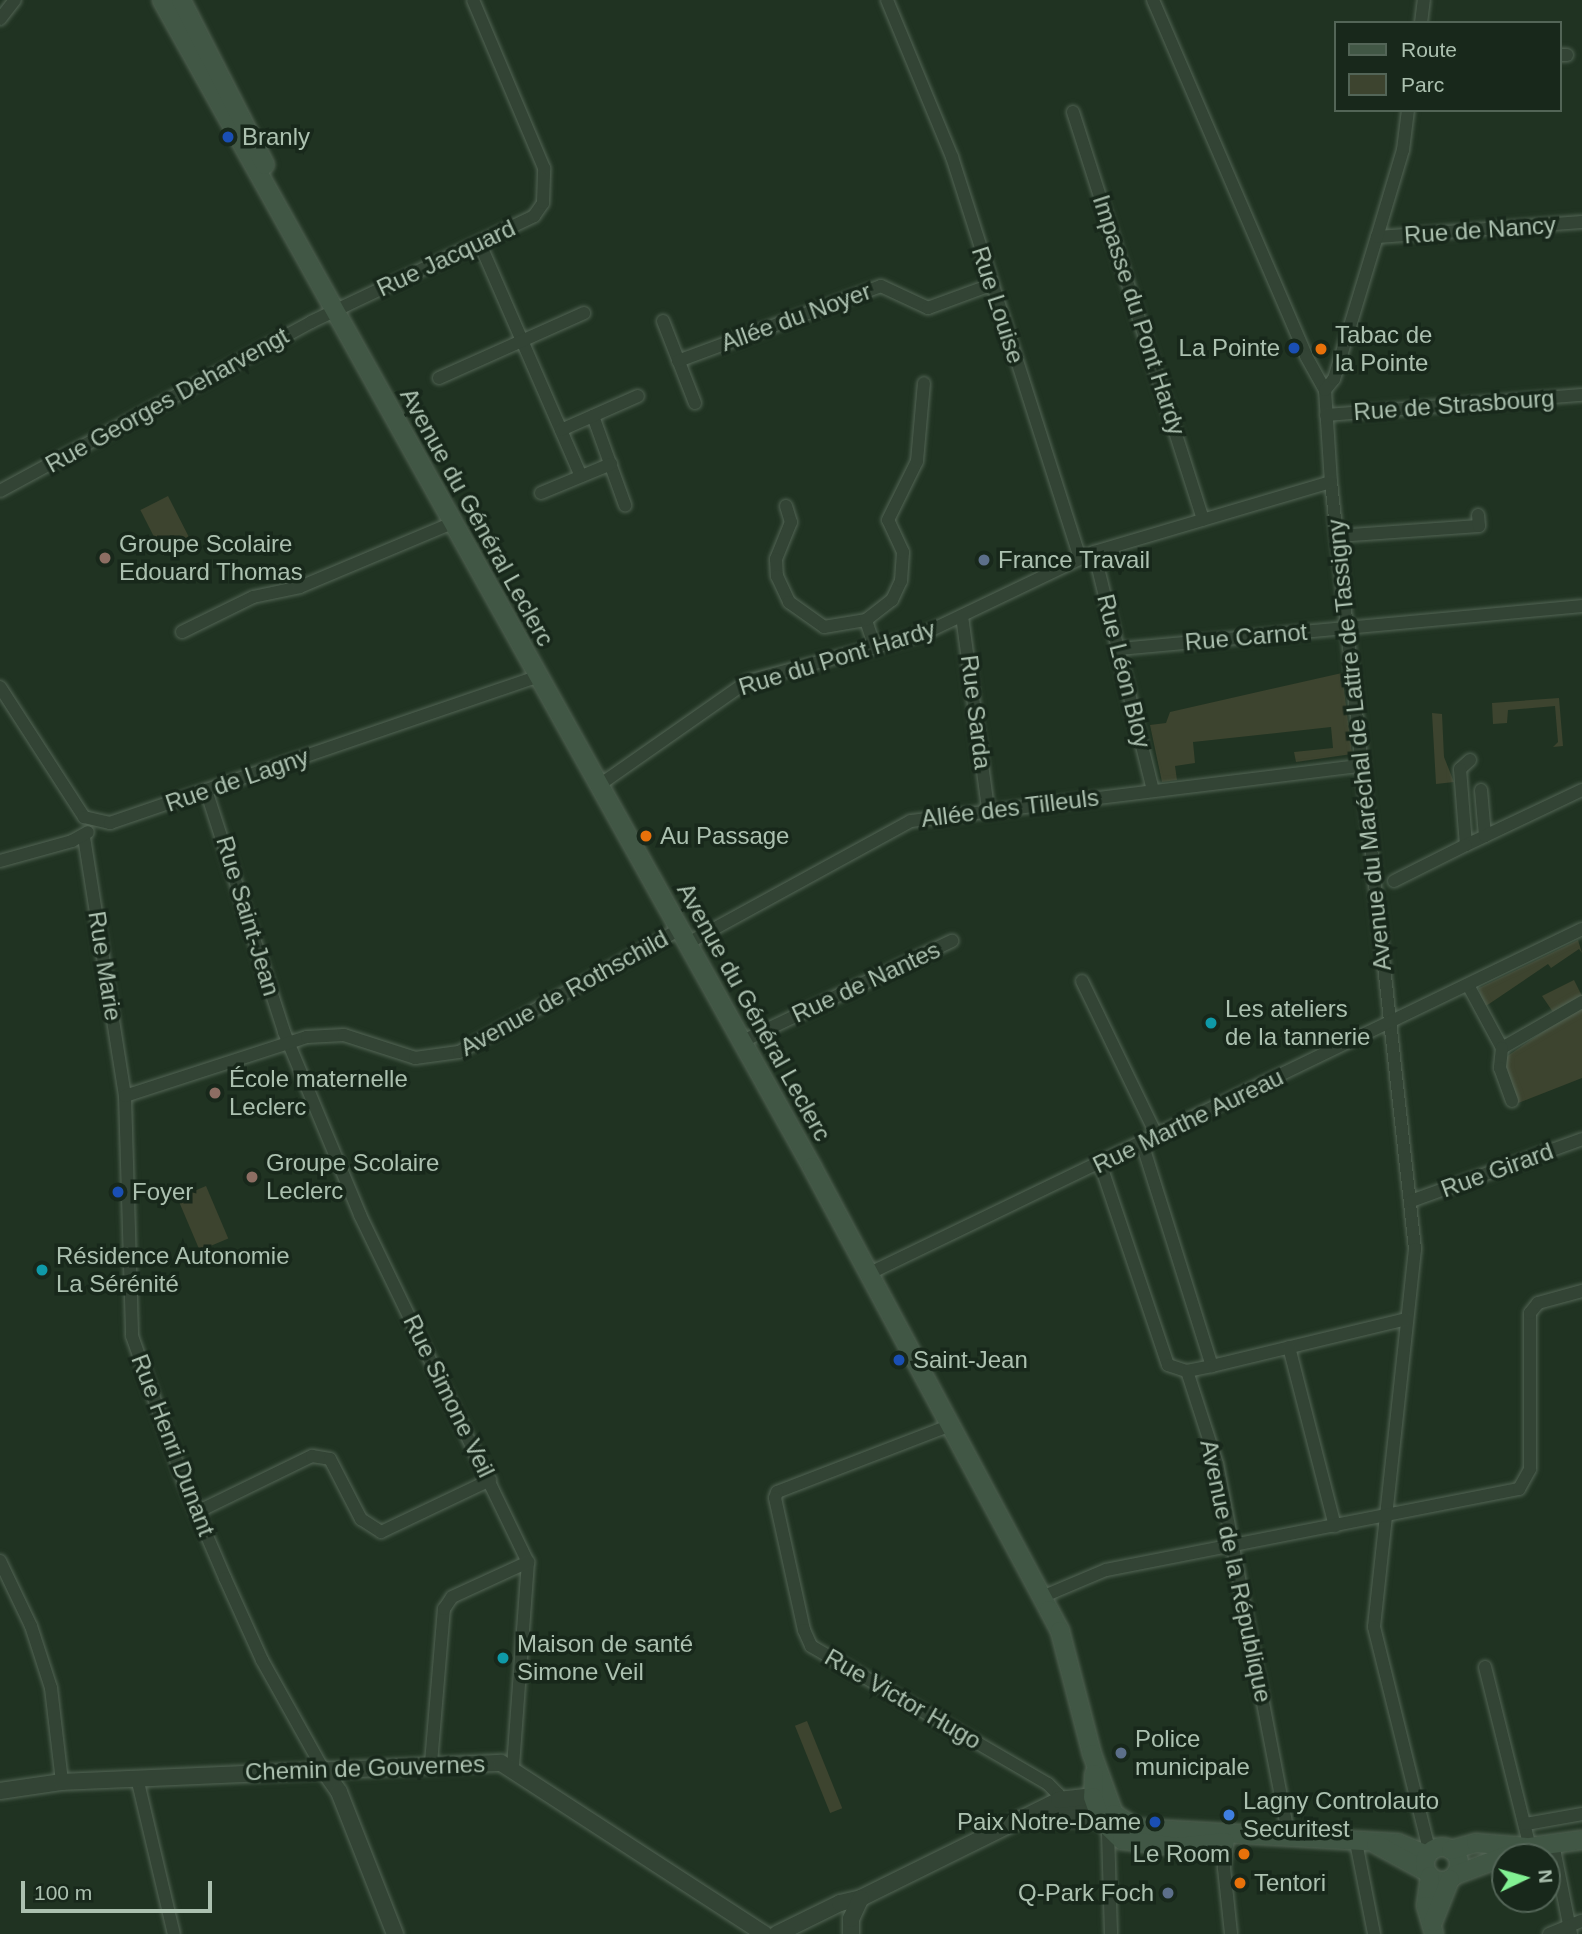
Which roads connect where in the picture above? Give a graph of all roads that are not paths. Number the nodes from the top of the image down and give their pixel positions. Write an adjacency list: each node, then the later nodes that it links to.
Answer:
1 (15, 0): 8 (street)
2 (162, 0): 16 (main road, Avenue du Général Leclerc)
3 (181, 0): 16 (main road, Avenue du Général Leclerc)
4 (473, 0): 14 (street, Rue Jacquard)
5 (887, 0): 15 (street, Rue Louise)
6 (1153, 0): 23 (street, Avenue du Maréchal de Lattre de Tassigny)
7 (1424, 0): 9 (street)
8 (0, 19)
9 (1421, 21)
10 (1073, 112): 38 (street, Impasse du Pont Hardy)
11 (1408, 112): 13 (street)
12 (1582, 222): 13 (street, Rue de Nancy)
13 (1377, 237): 23 (street)
14 (480, 244): 16 (street, Rue Jacquard); 19 (street)
15 (991, 285): 20 (street, Allée du Noyer); 42 (street, Rue Louise)
16 (335, 310): 33 (street, Rue Georges Deharvengt); 39 (main road, Avenue du Général Leclerc)
17 (584, 313): 19 (street)
18 (663, 321): 20 (street)
19 (522, 341): 21 (street); 29 (street)
20 (678, 361): 26 (street)
21 (439, 378)
22 (924, 383): 45 (street)
23 (1325, 390): 27 (street, Avenue du Maréchal de Lattre de Tassigny)
24 (1582, 395): 27 (street, Rue de Strasbourg)
25 (638, 396): 28 (street)
26 (695, 403)
27 (1326, 415): 32 (street, Avenue du Maréchal de Lattre de Tassigny)
28 (593, 416): 29 (street); 30 (street)
29 (561, 430): 31 (street)
30 (611, 464): 31 (street); 35 (street)
31 (581, 476): 34 (street)
32 (1331, 482): 38 (street, Rue du Pont Hardy); 40 (street, Avenue du Maréchal de Lattre de Tassigny)
33 (0, 491)
34 (541, 493)
35 (625, 505)
36 (786, 506): 45 (street)
37 (1478, 515): 40 (street)
38 (1203, 520): 41 (street, Rue du Pont Hardy)
39 (452, 523): 47 (street); 50 (main road, Avenue du Général Leclerc)
40 (1337, 536): 46 (street, Avenue du Maréchal de Lattre de Tassigny)
41 (1094, 552): 42 (street, Rue du Pont Hardy); 49 (street, Rue Léon Bloy)
42 (1080, 558): 44 (street, Rue du Pont Hardy)
43 (1582, 606): 46 (street, Rue Carnot)
44 (962, 615): 48 (street, Rue du Pont Hardy); 59 (street, Rue Sarda)
45 (866, 620): 48 (street)
46 (1347, 628): 49 (street, Rue Carnot); 53 (street, Avenue du Maréchal de Lattre de Tassigny)
47 (182, 632)
48 (875, 648): 54 (street, Rue du Pont Hardy)
49 (1120, 649): 58 (street, Rue Léon Bloy)
50 (537, 677): 54 (main road, Avenue du Général Leclerc); 55 (street, Rue de Lagny)
51 (0, 687): 60 (street)
52 (1470, 760): 63 (street)
53 (1362, 766): 58 (street, Allée des Tilleuls); 72 (street, Avenue du Maréchal de Lattre de Tassigny)
54 (598, 786): 67 (main road, Avenue du Général Leclerc)
55 (206, 790): 60 (street, Rue de Lagny); 73 (street, Rue Saint-Jean)
56 (1481, 790): 61 (street)
57 (1582, 790): 61 (street)
58 (1153, 791): 59 (street, Allée des Tilleuls)
59 (988, 810): 67 (street, Allée des Tilleuls)
60 (92, 822): 62 (street)
61 (1485, 836): 63 (street)
62 (83, 837): 64 (street); 76 (street, Rue Marie)
63 (1466, 845): 65 (street)
64 (0, 861)
65 (1394, 881)
66 (1582, 929): 70 (street, Rue Marthe Aureau)
67 (684, 936): 73 (street, Avenue de Rothschild); 74 (main road, Avenue du Général Leclerc)
68 (952, 941): 74 (street, Rue de Nantes)
69 (1082, 981): 78 (street)
70 (1468, 985): 72 (street, Rue Marthe Aureau); 75 (street)
71 (1582, 1002): 75 (street)
72 (1389, 1024): 78 (street, Rue Marthe Aureau); 82 (street, Avenue du Maréchal de Lattre de Tassigny)
73 (291, 1041): 76 (street, Avenue de Rothschild); 90 (street, Rue Simone Veil)
74 (743, 1041): 83 (main road, Avenue du Général Leclerc)
75 (1502, 1048): 77 (street)
76 (125, 1096): 91 (street, Rue Henri Dunant)
77 (1512, 1101)
78 (1157, 1136): 80 (street, Rue Marthe Aureau)
79 (1582, 1139): 82 (street, Rue Girard)
80 (1142, 1143): 81 (street, Rue Marthe Aureau); 87 (street)
81 (1100, 1163): 83 (street, Rue Marthe Aureau); 88 (street)
82 (1411, 1201): 85 (street, Avenue du Maréchal de Lattre de Tassigny)
83 (868, 1274): 89 (main road, Avenue du Général Leclerc)
84 (1582, 1291): 92 (street)
85 (1406, 1319): 86 (street); 92 (street, Avenue du Maréchal de Lattre de Tassigny)
86 (1289, 1347): 87 (street); 93 (street)
87 (1212, 1366): 88 (street)
88 (1187, 1371): 94 (street, Avenue de la République)
89 (951, 1425): 97 (main road, Avenue du Général Leclerc); 106 (street, Rue Victor Hugo)
90 (490, 1480): 91 (street); 96 (street, Rue Simone Veil)
91 (197, 1512): 101 (street, Rue Henri Dunant)
92 (1388, 1516): 93 (street); 120 (street, Avenue du Maréchal de Lattre de Tassigny)
93 (1335, 1526): 94 (street)
94 (1233, 1545): 97 (street); 111 (street, Avenue de la République)
95 (0, 1561): 103 (street)
96 (528, 1562): 99 (street); 100 (street, Rue Simone Veil)
97 (1042, 1597): 105 (main road, Avenue du Général Leclerc)
98 (1485, 1667): 108 (street)
99 (431, 1763): 100 (street, Chemin de Gouvernes); 101 (street, Chemin de Gouvernes)
100 (513, 1767): 130 (street, Chemin de Gouvernes)
101 (323, 1769): 102 (street, Chemin de Gouvernes); 129 (street)
102 (137, 1778): 103 (street, Chemin de Gouvernes); 128 (street)
103 (62, 1782): 104 (street, Chemin de Gouvernes)
104 (0, 1791)
105 (1099, 1795): 106 (street); 109 (main road, Avenue du Général Leclerc); 110 (main road)
106 (1054, 1809): 109 (street); 123 (street)
107 (1582, 1814): 108 (street)
108 (1526, 1824): 115 (street)
109 (1105, 1826): 113 (main road); 132 (street)
110 (1260, 1837): 111 (main road); 113 (main road)
111 (1289, 1838): 114 (main road)
112 (1582, 1840): 116 (main road)
113 (1227, 1842): 133 (street)
114 (1356, 1842): 120 (main road); 134 (street)
115 (1529, 1843)
116 (1560, 1843)
117 (1491, 1844): 118 (main road)
118 (1451, 1850): 120 (main road); 122 (main road)
119 (1491, 1862): 122 (main road)
120 (1429, 1864): 122 (main road); 127 (main road)
121 (1561, 1876): 126 (street)
122 (1452, 1877): 127 (main road)
123 (862, 1898): 124 (street); 125 (street)
124 (813, 1917): 125 (street); 131 (street)
125 (851, 1926)
126 (1574, 1927): 135 (street)
127 (1434, 1928)
128 (174, 1934)
129 (395, 1934)
130 (764, 1934)
131 (777, 1934)
132 (1111, 1934)
133 (1231, 1934)
134 (1374, 1934)
135 (1549, 1934)

